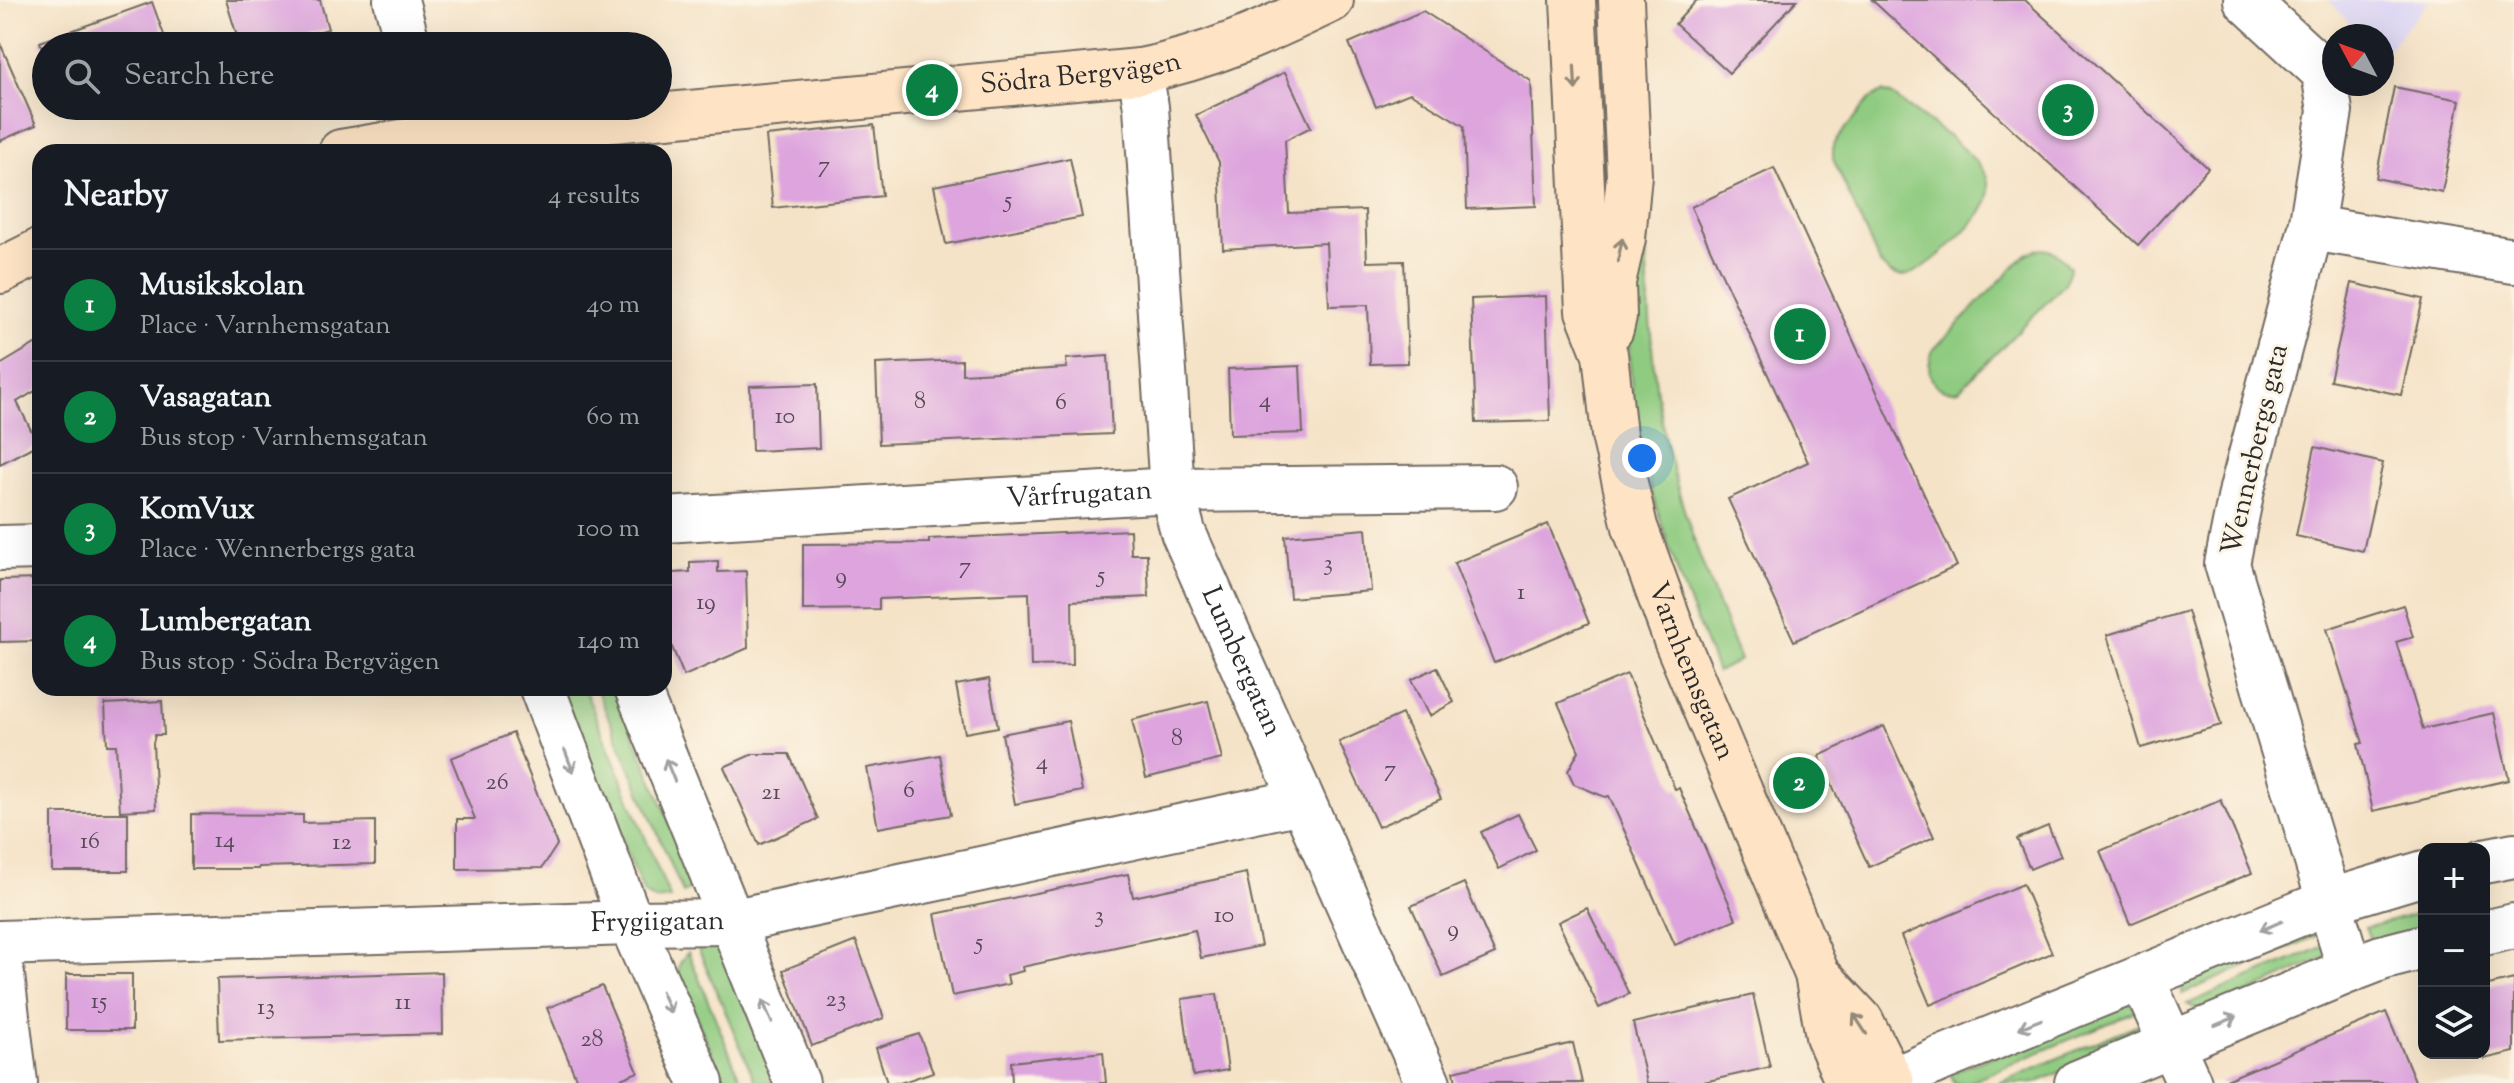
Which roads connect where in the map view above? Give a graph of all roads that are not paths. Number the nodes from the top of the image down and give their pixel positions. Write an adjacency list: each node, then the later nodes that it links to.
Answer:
1 (396, 0): 6 (street)
2 (1331, 0): 7 (main road, Södra Bergvägen)
3 (1573, 0): 16 (main road, Varnhemsgatan, one-way to 16)
4 (1621, 0): 16 (main road, Varnhemsgatan, one-way to 4)
5 (2246, 0): 12 (street, Wennerbergs gata)
6 (404, 32)
7 (1140, 71): 8 (main road, Södra Bergvägen); 18 (street, Lumbergatan)
8 (672, 115)
9 (616, 120): 10 (main road, Södra Bergvägen)
10 (434, 137): 11 (main road, Södra Bergvägen)
11 (391, 144)
12 (2311, 228): 14 (street); 28 (street, Wennerbergs gata)
13 (32, 255): 15 (main road)
14 (2514, 261)
15 (0, 271)
16 (1605, 354): 37 (main road, Varnhemsgatan)
17 (1495, 487): 18 (street, Vårfrugatan)
18 (1172, 490): 19 (street, Vårfrugatan); 24 (street, Lumbergatan)
19 (672, 520)
20 (32, 547): 21 (street)
21 (0, 548)
22 (545, 696): 30 (street, one-way to 30)
23 (640, 696): 29 (street, one-way to 23)
24 (1302, 801): 29 (street, Frygiigatan); 44 (street, Lumbergatan)
25 (2514, 855): 26 (street)
26 (2490, 860)
27 (2418, 875): 28 (street)
28 (2328, 902): 36 (street, Wennerbergs gata); 38 (street, one-way to 38)
29 (730, 922): 30 (street, Frygiigatan); 43 (street, one-way to 29)
30 (631, 923): 33 (street, Frygiigatan); 42 (street, one-way to 42)
31 (2514, 926): 32 (street)
32 (2490, 932)
33 (0, 943)
34 (2418, 949): 36 (street)
35 (0, 959): 41 (street)
36 (2350, 970): 39 (street, one-way to 36)
37 (1817, 974): 40 (main road, Varnhemsgatan, one-way to 37); 45 (main road, Varnhemsgatan)
38 (2142, 979): 39 (street); 40 (street, one-way to 40)
39 (2170, 1044): 46 (street); 47 (street)
40 (1890, 1082)
41 (15, 1083)
42 (701, 1083)
43 (797, 1083)
44 (1428, 1083)
45 (1848, 1083)
46 (2077, 1083)
47 (2189, 1083)

